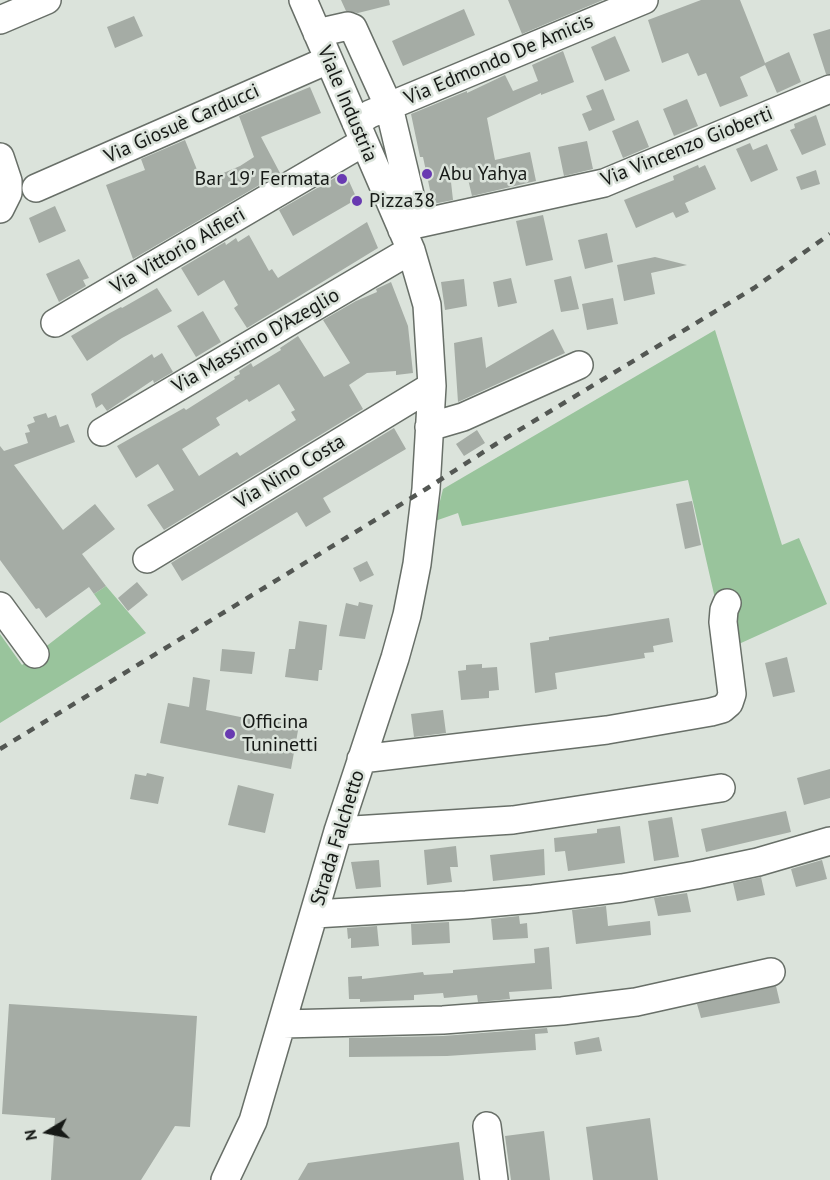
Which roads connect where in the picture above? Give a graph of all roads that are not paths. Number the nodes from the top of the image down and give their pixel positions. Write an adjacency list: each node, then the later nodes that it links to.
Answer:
1 (47, 0): 4 (street)
2 (303, 0): 5 (street, Viale Industria)
3 (644, 0): 8 (street, Via Edmondo De Amicis)
4 (0, 20)
5 (316, 33): 6 (street, Viale Industria); 8 (street)
6 (328, 60): 9 (street, Viale Industria); 11 (street, Via Giosuè Carducci)
7 (830, 89): 13 (street, Via Vincenzo Gioberti)
8 (389, 107): 9 (street, Via Edmondo De Amicis); 13 (street)
9 (360, 133): 13 (street, Viale Industria); 14 (street, Via Vittorio Alfieri)
10 (0, 157): 12 (street)
11 (36, 188)
12 (0, 209)
13 (410, 235): 16 (street, Viale Industria); 18 (street, Via Massimo D'Azeglio)
14 (55, 323)
15 (579, 365): 17 (street)
16 (432, 386): 17 (street, Viale Industria); 20 (street, Via Nino Costa)
17 (429, 427): 19 (street, Viale Industria)
18 (102, 432)
19 (426, 489): 24 (street, Strada Falchetto)
20 (147, 559)
21 (727, 603): 24 (street)
22 (0, 606): 23 (street)
23 (35, 654)
24 (361, 759): 26 (street, Strada Falchetto)
25 (721, 788): 26 (street)
26 (338, 831): 28 (street, Strada Falchetto)
27 (830, 841): 28 (street)
28 (315, 914): 30 (street, Strada Falchetto)
29 (771, 972): 30 (street)
30 (283, 1024): 32 (street, Strada Falchetto)
31 (487, 1126): 33 (street)
32 (225, 1180)
33 (494, 1180)

